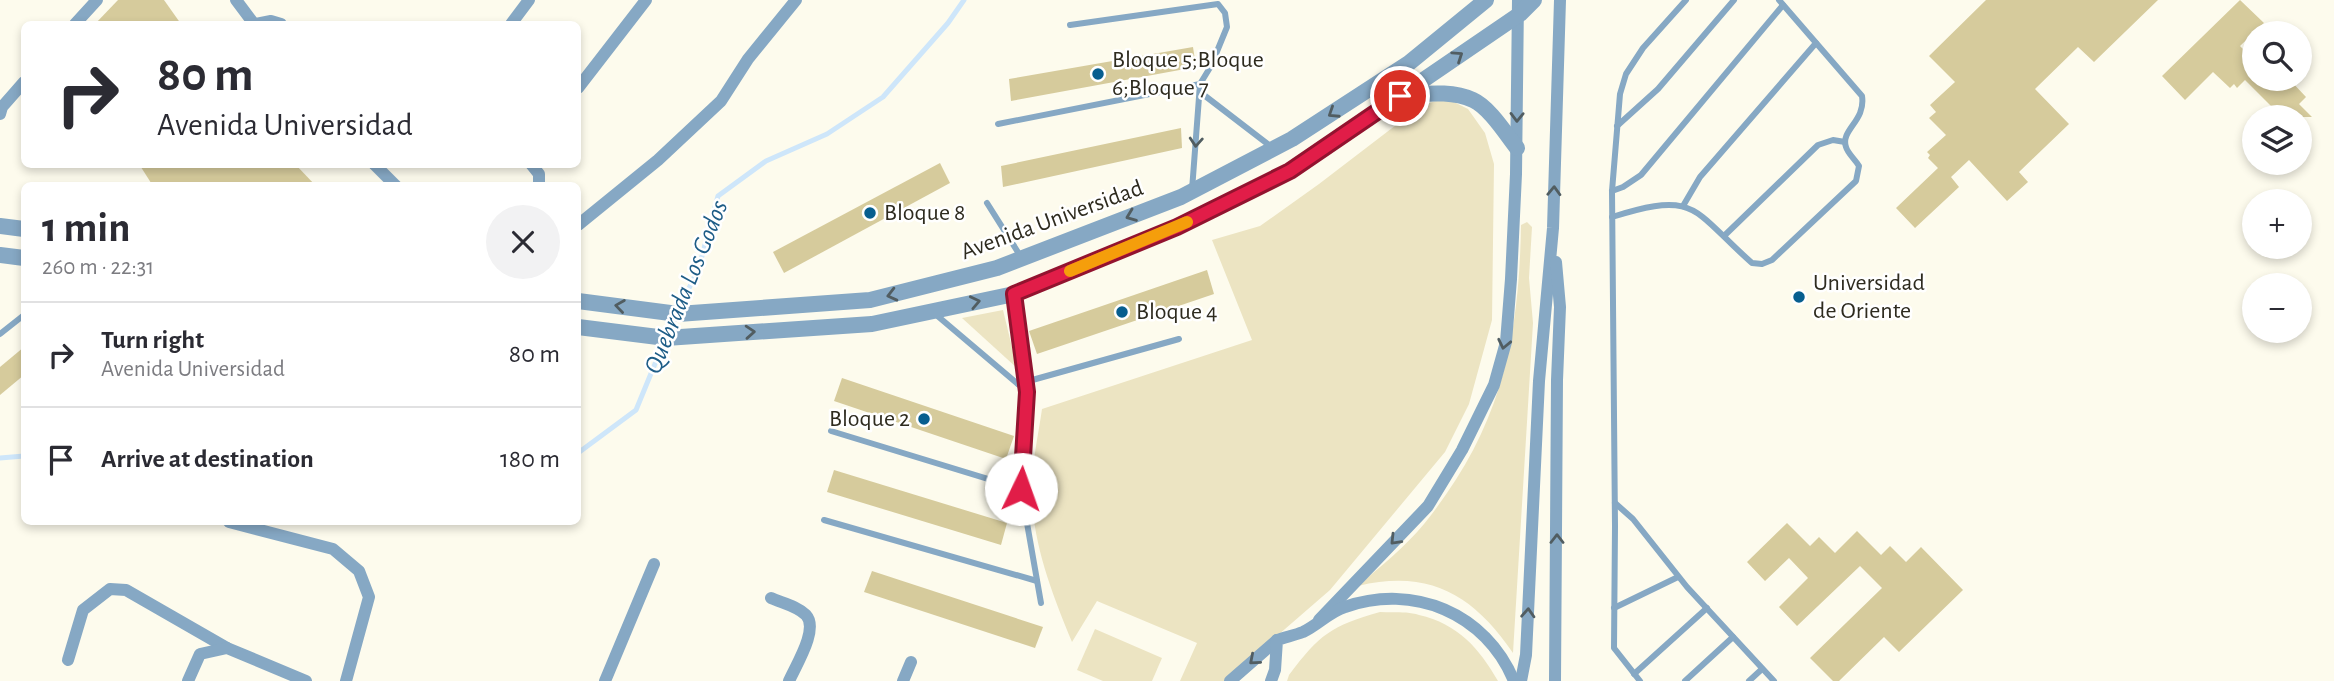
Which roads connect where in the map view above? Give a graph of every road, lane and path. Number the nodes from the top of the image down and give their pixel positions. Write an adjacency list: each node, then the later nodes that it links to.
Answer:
1 (97, 0): 13 (street)
2 (236, 0): 14 (street)
3 (530, 0): 15 (street)
4 (646, 0): 18 (street)
5 (796, 0): 35 (street)
6 (1486, 0): 27 (street, Avenida Universidad, one-way to 27)
7 (1534, 0): 12 (street, Avenida Universidad)
8 (1560, 0): 37 (street, one-way to 8)
9 (1686, 0): 24 (lane)
10 (1734, 0): 24 (lane)
11 (1781, 2): 17 (lane); 31 (lane)
12 (1519, 7): 21 (street, Avenida Universidad, one-way to 12); 26 (street, one-way to 26)
13 (78, 21)
14 (253, 21)
15 (513, 21)
16 (1070, 25): 20 (lane)
17 (1816, 43): 25 (lane); 33 (lane)
18 (581, 84)
19 (21, 86): 22 (street)
20 (1200, 88): 23 (lane); 27 (lane); 30 (lane, one-way to 30)
21 (1400, 96): 26 (street); 43 (street, Avenida Universidad)
22 (1, 109)
23 (998, 124)
24 (1617, 126): 31 (lane)
25 (1845, 142): 39 (lane); 39 (lane)
26 (1517, 148): 63 (street, one-way to 63)
27 (1274, 149): 30 (street, Avenida Universidad)
28 (378, 168): 29 (street)
29 (392, 182)
30 (1192, 191): 42 (street, Avenida Universidad, one-way to 42)
31 (1612, 191): 34 (lane)
32 (987, 203): 42 (lane)
33 (1683, 206): 34 (lane); 39 (lane)
34 (1612, 217): 53 (lane)
35 (581, 223)
36 (0, 226): 38 (street)
37 (1553, 228): 80 (street, one-way to 37); 81 (street, one-way to 37)
38 (21, 229)
39 (1724, 236)
40 (0, 255): 41 (street)
41 (21, 258)
42 (1022, 258): 44 (street, Avenida Universidad, one-way to 44)
43 (1014, 294): 45 (street, Avenida Universidad, one-way to 43); 50 (lane)
44 (581, 301)
45 (932, 312): 47 (street, Avenida Universidad, one-way to 45); 50 (lane)
46 (21, 317): 48 (lane)
47 (581, 327)
48 (0, 334)
49 (1179, 339): 50 (lane)
50 (1022, 383): 52 (lane)
51 (831, 431): 52 (lane)
52 (1021, 489): 58 (lane)
53 (1615, 503): 57 (lane); 61 (lane)
54 (824, 520): 58 (lane)
55 (240, 525): 73 (street)
56 (654, 564): 74 (street)
57 (1678, 577): 61 (lane); 62 (lane)
58 (1037, 581): 60 (lane)
59 (771, 598): 75 (street)
60 (1041, 603)
61 (1615, 608): 70 (lane)
62 (1707, 608): 64 (lane); 70 (lane)
63 (1319, 620): 65 (street); 79 (street)
64 (1733, 636): 69 (lane); 83 (lane)
65 (1277, 640): 77 (street, one-way to 77); 78 (street)
66 (227, 648): 67 (street); 71 (street); 72 (street)
67 (68, 660)
68 (911, 662): 76 (street)
69 (1762, 669): 84 (lane); 85 (lane)
70 (1634, 674): 82 (lane)
71 (188, 681)
72 (306, 681)
73 (346, 681)
74 (605, 681)
75 (789, 681)
76 (903, 681)
77 (1230, 681)
78 (1271, 681)
79 (1514, 681)
80 (1521, 681)
81 (1555, 681)
82 (1640, 681)
83 (1685, 681)
84 (1749, 681)
85 (1773, 681)

